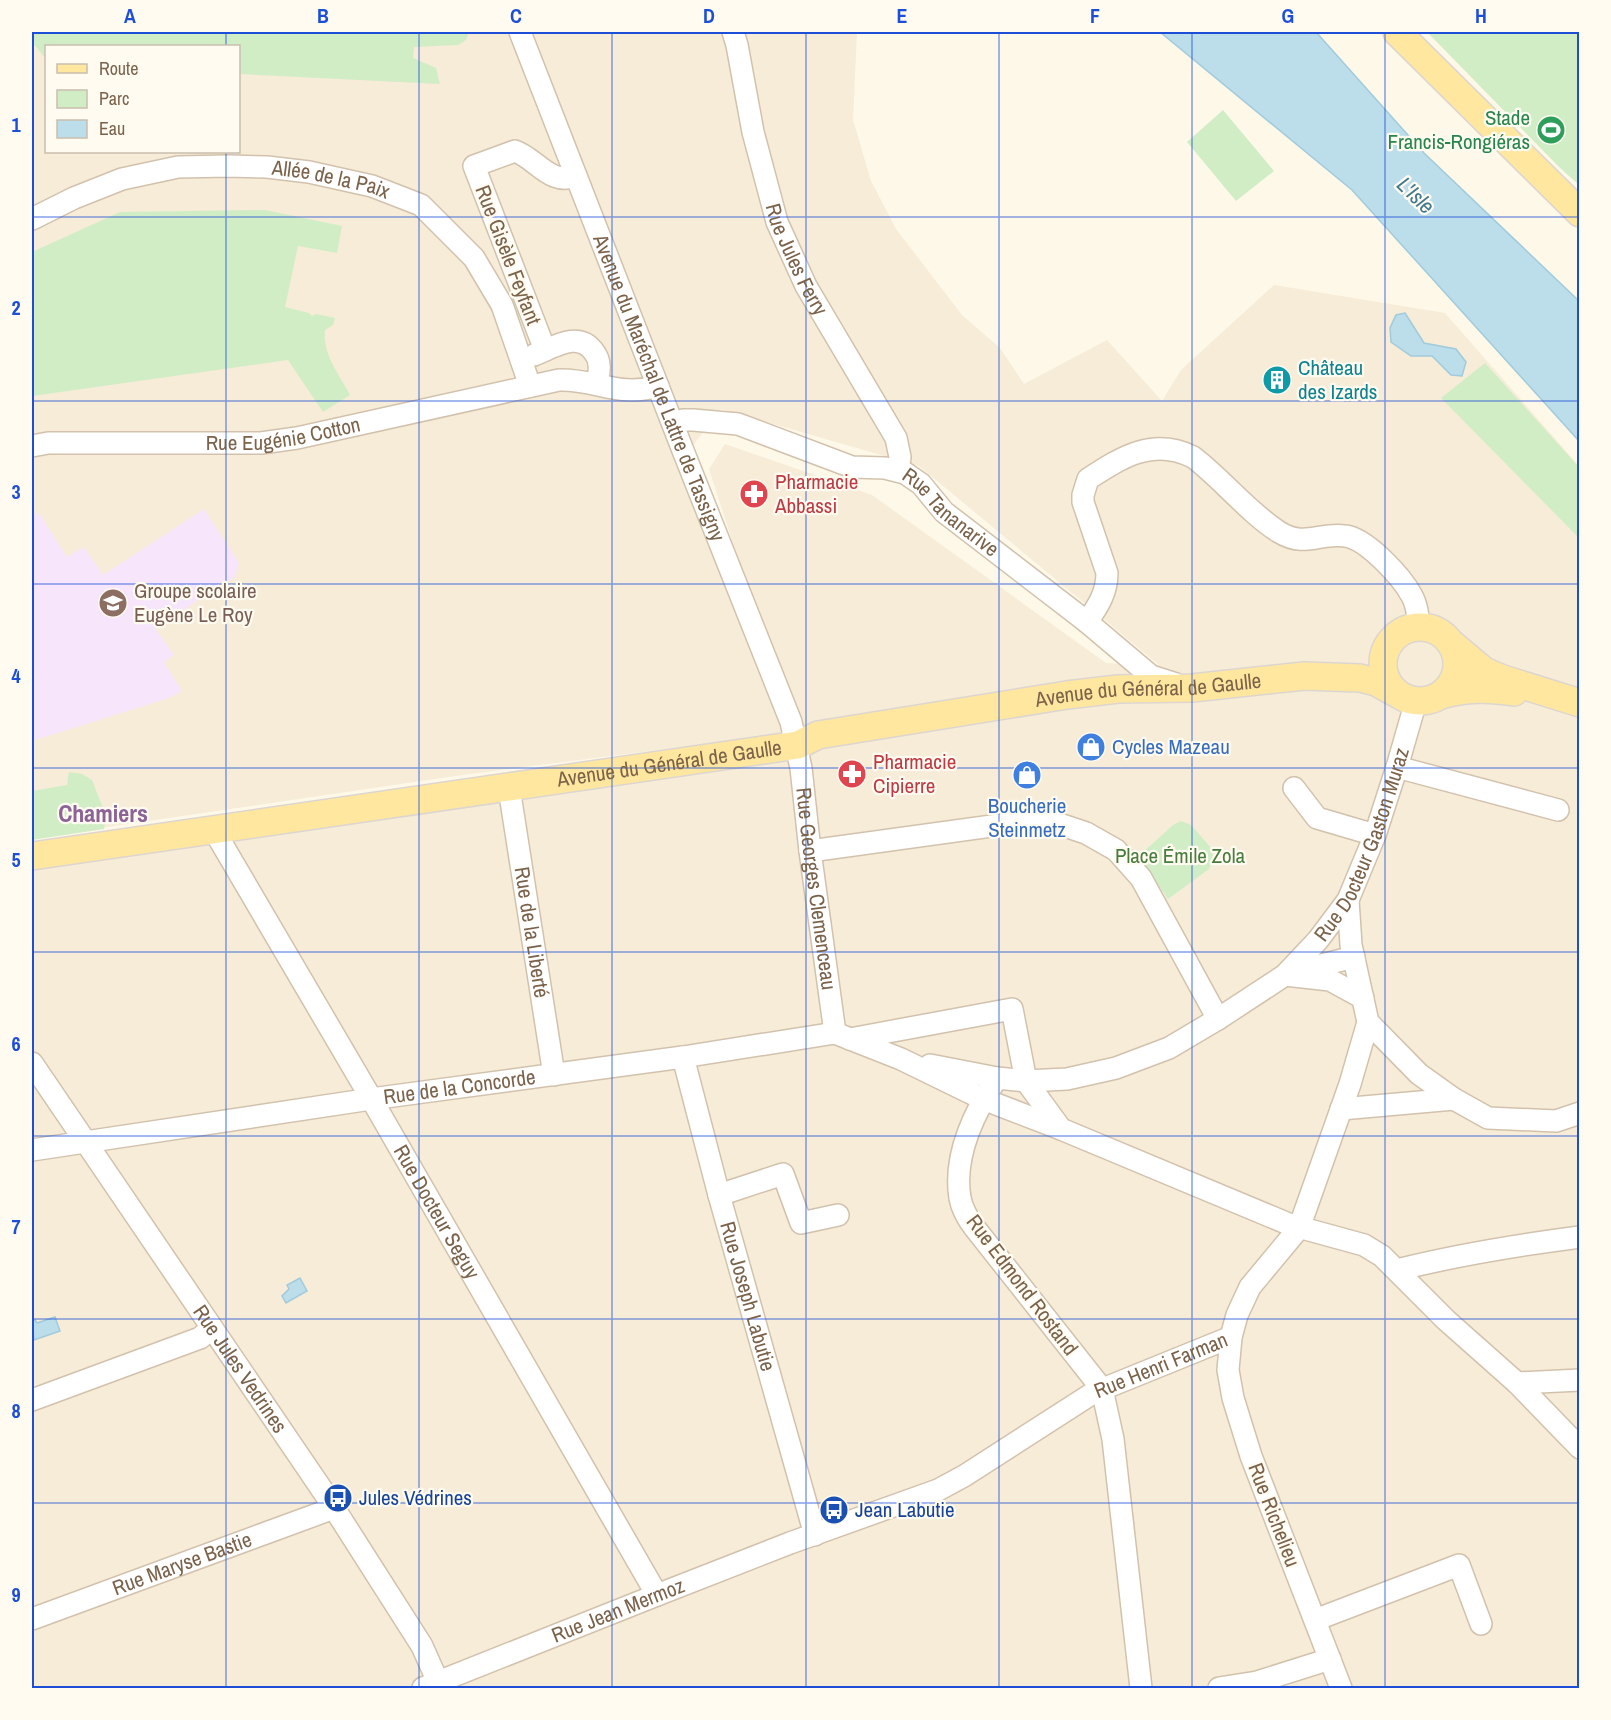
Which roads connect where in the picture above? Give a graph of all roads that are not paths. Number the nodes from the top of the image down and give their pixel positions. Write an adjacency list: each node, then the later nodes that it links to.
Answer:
1 (520, 32): 4 (street, Avenue du Maréchal de Lattre de Tassigny)
2 (733, 32): 14 (street, Rue Jules Ferry)
3 (1397, 32): 5 (main road)
4 (576, 176): 7 (street, Rue Gisèle Feyfant); 11 (street, Avenue du Maréchal de Lattre de Tassigny)
5 (1580, 213)
6 (32, 219): 8 (street, Allée de la Paix)
7 (545, 350): 8 (street); 9 (street)
8 (521, 360): 10 (street, Allée de la Paix)
9 (597, 384): 10 (street, Rue Eugénie Cotton); 11 (street, Rue Eugénie Cotton)
10 (530, 386): 13 (street, Rue Eugénie Cotton)
11 (658, 387): 12 (street, Avenue du Maréchal de Lattre de Tassigny)
12 (673, 424): 14 (street, Rue Tananarive); 23 (street, Avenue du Maréchal de Lattre de Tassigny)
13 (32, 446)
14 (898, 471): 15 (street, Rue Tananarive)
15 (1087, 622): 16 (street); 20 (street, Rue Tananarive)
16 (1419, 626): 17 (main road); 18 (main road)
17 (1452, 644): 21 (main road); 22 (main road)
18 (1386, 646): 19 (main road, Avenue du Général de Gaulle); 21 (main road)
19 (1305, 676): 20 (main road, Avenue du Général de Gaulle); 21 (main road, Avenue du Général de Gaulle)
20 (1192, 688): 23 (main road, Avenue du Général de Gaulle)
21 (1418, 696): 22 (main road); 24 (street, Rue Docteur Gaston Muraz)
22 (1579, 702)
23 (798, 745): 25 (main road, Avenue du Général de Gaulle); 30 (street, Rue Georges Clemenceau)
24 (1397, 767): 27 (street); 29 (street, Rue Docteur Gaston Muraz)
25 (509, 788): 28 (main road, Avenue du Général de Gaulle); 42 (street, Rue de la Liberté)
26 (1294, 788): 29 (street)
27 (1558, 810)
28 (217, 829): 31 (main road, Avenue du Général de Gaulle); 45 (street, Rue Docteur Seguy)
29 (1375, 835): 32 (street, Rue Docteur Gaston Muraz)
30 (810, 851): 36 (street); 38 (street, Rue Georges Clemenceau)
31 (32, 856)
32 (1348, 900): 33 (street); 34 (street, Rue Docteur Gaston Muraz)
33 (1354, 957): 34 (street, Rue Docteur Gaston Muraz); 35 (street)
34 (1285, 975): 35 (street); 36 (street, Rue Docteur Gaston Muraz)
35 (1363, 998): 37 (street)
36 (1218, 1019): 44 (street)
37 (1368, 1022): 47 (street); 48 (street, Rue Henri Farman)
38 (842, 1036): 39 (street, Rue de la Concorde); 40 (street); 44 (street, Rue de la Concorde)
39 (683, 1057): 42 (street, Rue de la Concorde); 53 (street, Rue Joseph Labutie)
40 (901, 1059): 43 (street); 46 (street)
41 (32, 1063): 51 (street, Rue Jules Vedrines)
42 (554, 1075): 45 (street, Rue de la Concorde)
43 (997, 1078): 44 (street); 46 (street, Rue Edmond Rostand)
44 (1026, 1081): 50 (street)
45 (371, 1099): 51 (street, Rue de la Concorde); 67 (street, Rue Docteur Seguy)
46 (983, 1099): 50 (street); 62 (street, Rue Edmond Rostand)
47 (1454, 1099): 48 (street); 49 (street)
48 (1341, 1109): 55 (street, Rue Henri Farman)
49 (1580, 1113)
50 (1061, 1129): 55 (street)
51 (85, 1142): 52 (street, Rue de la Concorde); 58 (street, Rue Jules Vedrines)
52 (32, 1150)
53 (719, 1196): 54 (street); 66 (street, Rue Joseph Labutie)
54 (838, 1215)
55 (1299, 1228): 57 (street); 59 (street, Rue Henri Farman)
56 (1580, 1237): 57 (street)
57 (1397, 1270): 61 (street)
58 (211, 1329): 63 (street); 65 (street, Rue Jules Vedrines)
59 (1231, 1337): 62 (street, Rue Henri Farman); 69 (street, Rue Richelieu)
60 (1580, 1380): 61 (street)
61 (1517, 1383): 64 (street)
62 (1102, 1389): 66 (street, Rue Henri Farman); 73 (street, Rue Edmond Rostand)
63 (32, 1400)
64 (1580, 1448)
65 (334, 1508): 68 (street, Rue Maryse Bastie); 72 (street, Rue Jules Vedrines)
66 (814, 1535): 67 (street, Rue Jean Mermoz)
67 (657, 1595): 72 (street, Rue Jean Mermoz)
68 (32, 1618)
69 (1315, 1620): 70 (street); 71 (street, Rue Richelieu)
70 (1480, 1624)
71 (1330, 1659): 74 (street); 75 (street, Rue Richelieu)
72 (430, 1685)
73 (1141, 1689)
74 (1219, 1689)
75 (1341, 1689)

